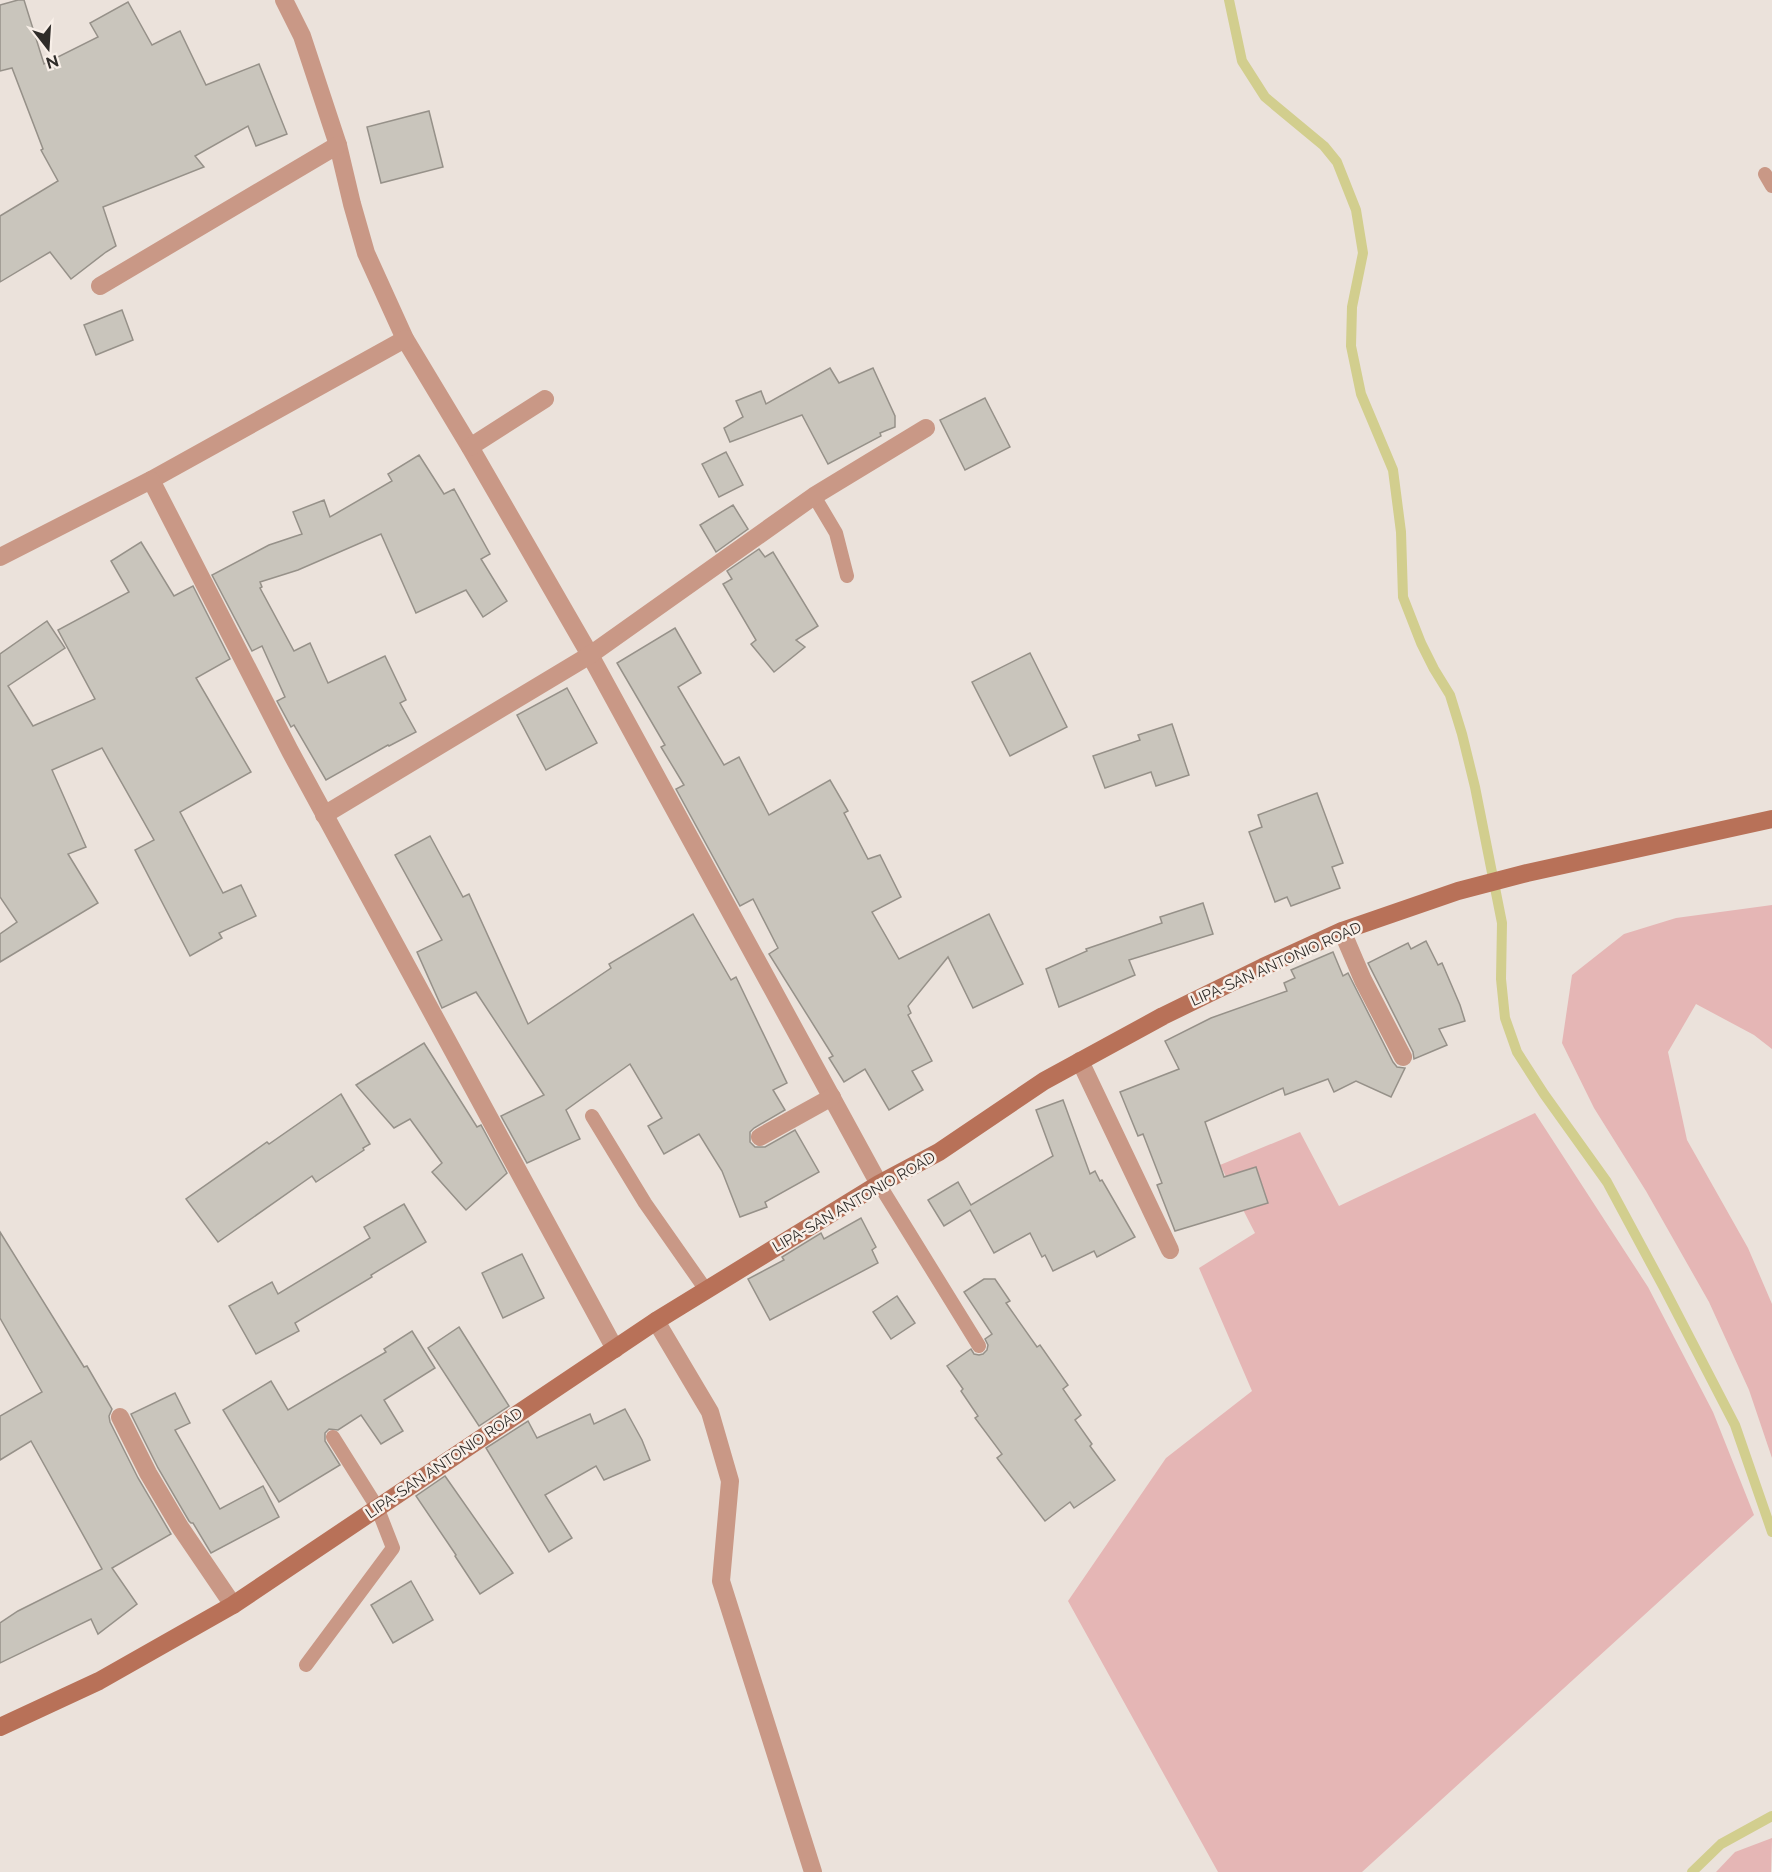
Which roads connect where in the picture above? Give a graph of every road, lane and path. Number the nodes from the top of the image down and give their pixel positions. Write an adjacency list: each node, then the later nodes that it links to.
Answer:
1 (284, 0): 2 (street)
2 (338, 145): 3 (street); 4 (street)
3 (100, 285)
4 (405, 339): 7 (street); 8 (street)
5 (545, 399): 7 (street)
6 (926, 428): 9 (street)
7 (470, 447): 12 (street)
8 (151, 480): 10 (street); 13 (street)
9 (814, 496): 11 (lane); 12 (street)
10 (0, 557)
11 (847, 576)
12 (590, 655): 13 (street); 18 (street)
13 (324, 814): 26 (street)
14 (1772, 819): 15 (main road, LIPA-SAN ANTONIO ROAD)
15 (1342, 931): 16 (street); 17 (main road, LIPA-SAN ANTONIO ROAD)
16 (1402, 1057)
17 (1080, 1061): 21 (main road, LIPA-SAN ANTONIO ROAD); 22 (street)
18 (832, 1097): 20 (street); 21 (street)
19 (592, 1116): 23 (lane)
20 (760, 1137)
21 (879, 1184): 23 (main road, LIPA-SAN ANTONIO ROAD); 25 (lane)
22 (1170, 1250)
23 (706, 1290): 24 (main road, LIPA-SAN ANTONIO ROAD)
24 (656, 1321): 26 (main road, LIPA-SAN ANTONIO ROAD); 33 (street)
25 (979, 1346)
26 (615, 1349): 29 (main road, LIPA-SAN ANTONIO ROAD)
27 (120, 1418): 30 (street)
28 (333, 1437): 29 (lane)
29 (377, 1507): 30 (main road, LIPA-SAN ANTONIO ROAD); 31 (lane)
30 (233, 1605): 32 (main road, LIPA-SAN ANTONIO ROAD)
31 (306, 1665)
32 (0, 1727)
33 (813, 1872)

